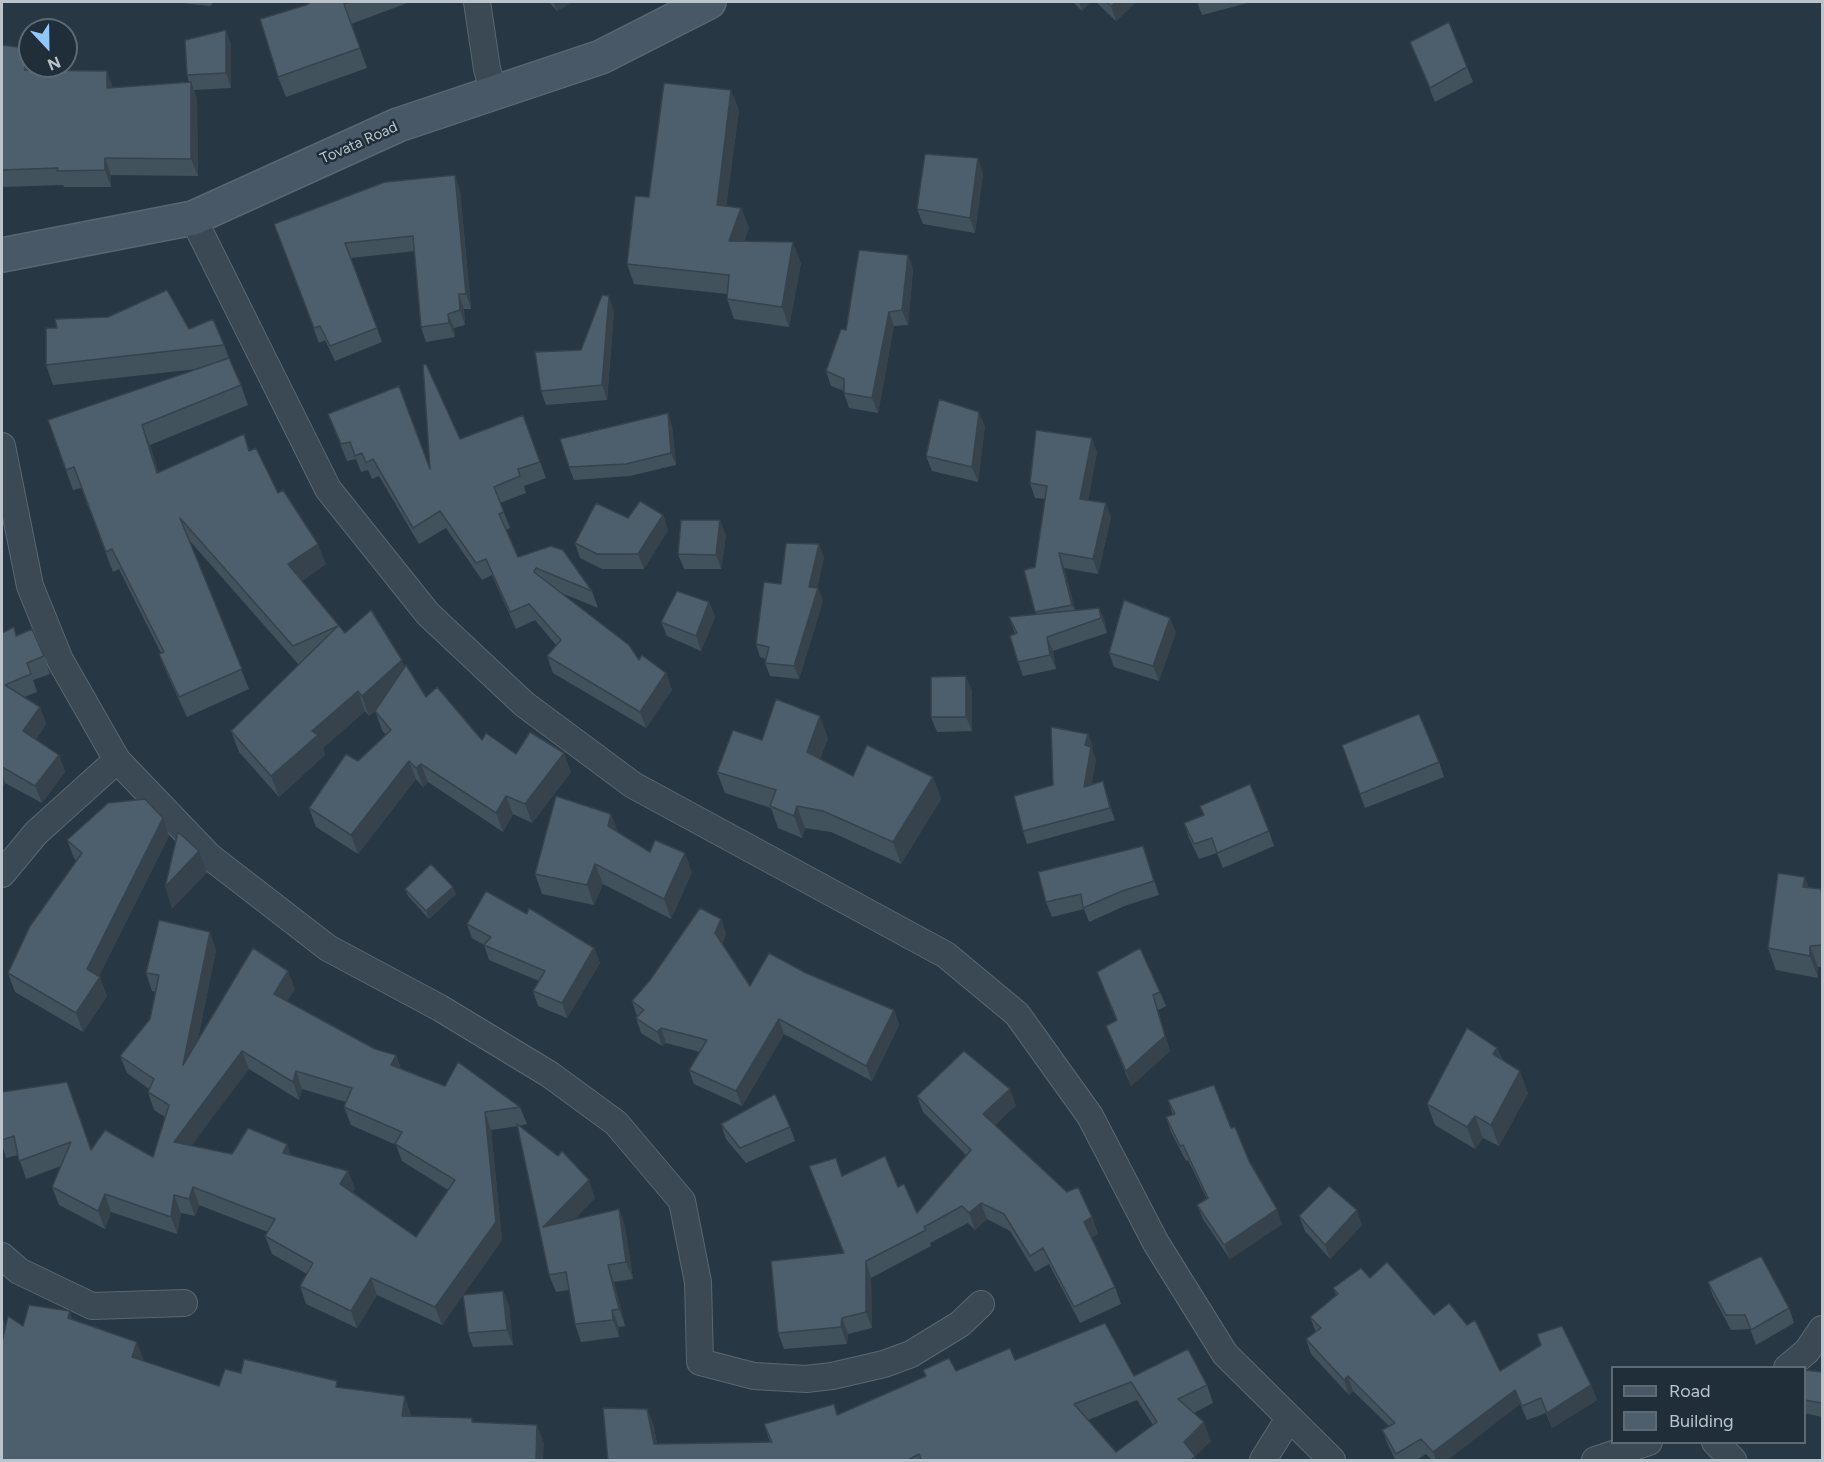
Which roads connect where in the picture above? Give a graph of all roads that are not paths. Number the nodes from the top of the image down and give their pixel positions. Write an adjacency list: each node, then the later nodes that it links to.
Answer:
1 (477, 2): 3 (street)
2 (709, 2): 3 (street, Tovata Road)
3 (494, 93): 4 (street, Tovata Road)
4 (193, 218): 5 (street, Tovata Road); 14 (street)
5 (2, 255)
6 (2, 446): 7 (street)
7 (117, 760): 8 (street); 11 (street)
8 (2, 874)
9 (2, 1257): 10 (street)
10 (184, 1303)
11 (981, 1304)
12 (1822, 1329): 13 (street)
13 (1789, 1366)
14 (1288, 1420): 17 (street); 18 (street)
15 (1646, 1444): 19 (street)
16 (1716, 1444): 20 (street)
17 (1263, 1461)
18 (1332, 1461)
19 (1595, 1461)
20 (1733, 1461)

